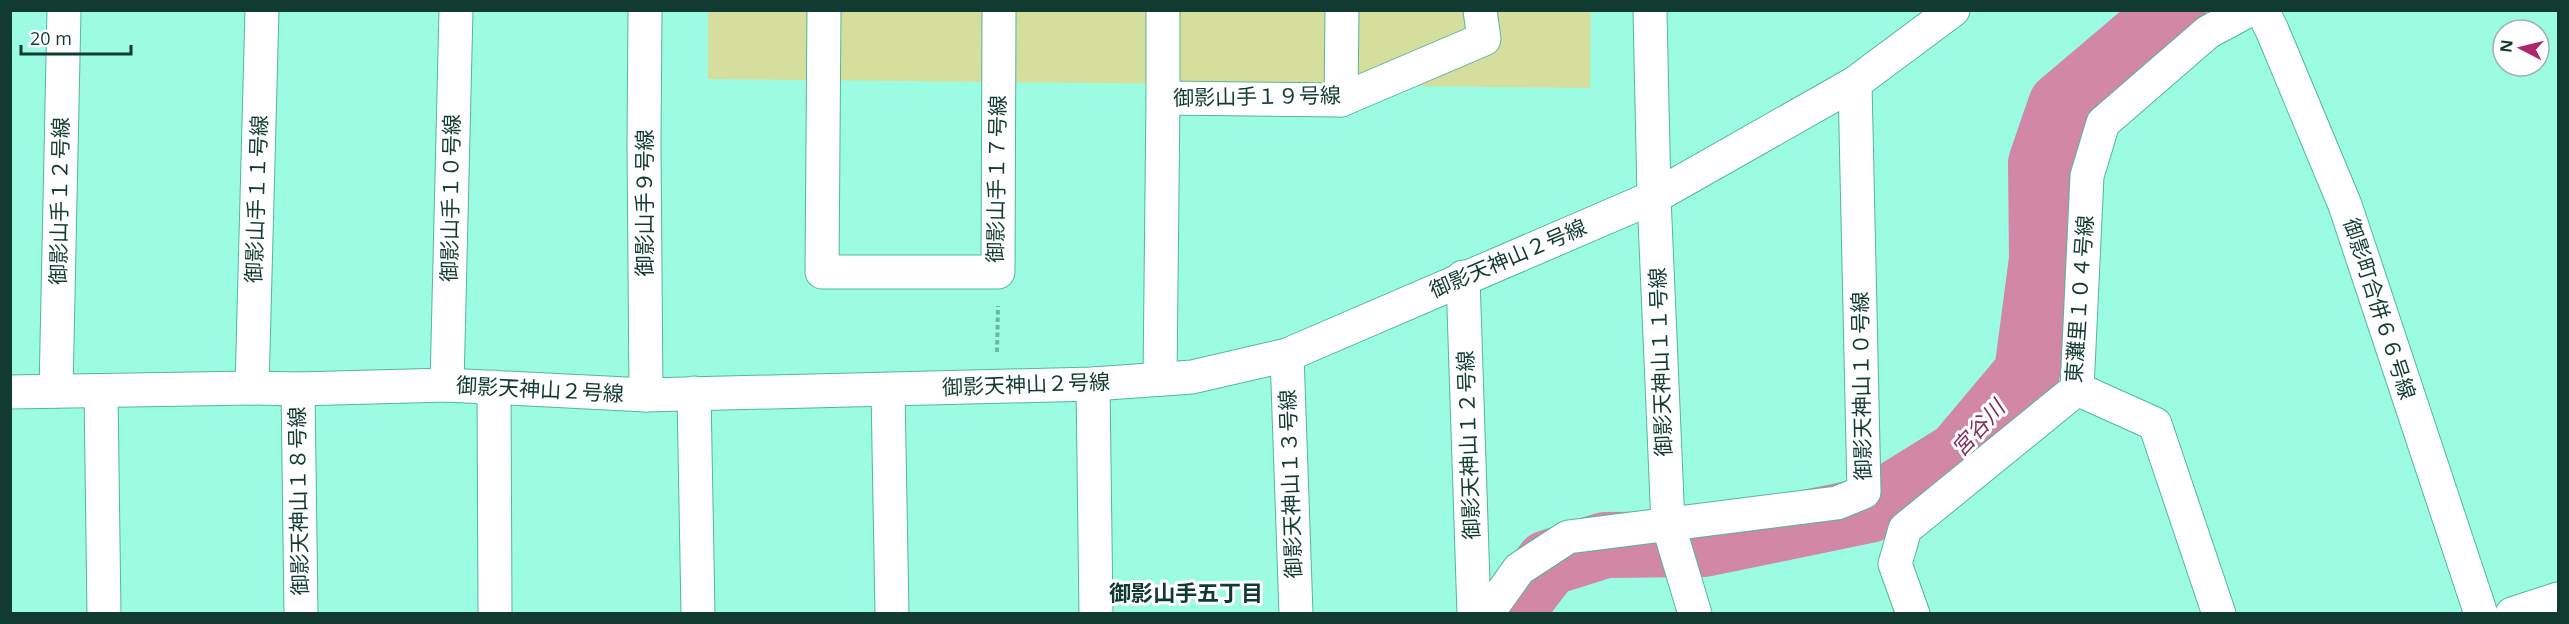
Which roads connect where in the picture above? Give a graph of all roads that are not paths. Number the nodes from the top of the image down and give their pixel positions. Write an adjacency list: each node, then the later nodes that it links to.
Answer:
1 (64, 10): 27 (street, 御影山手１２号線)
2 (262, 10): 23 (street, 御影山手１１号線)
3 (456, 10): 21 (street, 御影山手１０号線)
4 (645, 10): 31 (street, 御影山手９号線)
5 (824, 10): 6 (street, 御影山手１７号線)
6 (999, 10)
7 (1163, 10): 14 (street)
8 (1342, 10): 15 (street)
9 (1480, 10): 15 (street, 御影山手１９号線)
10 (1650, 10): 16 (street, 御影天神山１１号線)
11 (1953, 10): 13 (street, 御影天神山２号線)
12 (2266, 13): 25 (street, 東灘里１０４号線); 46 (street, 御影町合併６６号線)
13 (1855, 83): 16 (street, 御影天神山２号線); 32 (street, 御影天神山１０号線)
14 (1163, 98): 15 (street, 御影山手１９号線); 19 (street, 御影山手１９号線)
15 (1341, 100)
16 (1654, 197): 17 (street, 御影天神山２号線); 32 (street, 御影天神山１１号線)
17 (1463, 277): 18 (street, 御影天神山２号線); 41 (street, 御影天神山１２号線)
18 (1287, 355): 19 (street, 御影天神山２号線); 40 (street, 御影天神山１３号線)
19 (1160, 379): 20 (street, 御影天神山２号線)
20 (1093, 384): 26 (street, 御影天神山２号線); 39 (street)
21 (447, 385): 22 (street, 御影天神山２号線); 24 (street, 御影天神山２号線)
22 (494, 387): 31 (street, 御影天神山２号線); 36 (street)
23 (252, 388): 24 (street, 御影天神山２号線); 29 (street, 御影天神山２号線)
24 (298, 389): 35 (street, 御影天神山１８号線)
25 (2077, 389): 44 (street, 東灘里１０４号線); 45 (street)
26 (888, 390): 30 (street, 御影天神山２号線); 38 (street)
27 (56, 391): 28 (street, 御影天神山２号線); 29 (street, 御影天神山２号線)
28 (10, 392)
29 (101, 392): 34 (street)
30 (694, 393): 31 (street, 御影天神山２号線); 37 (street)
31 (646, 394)
32 (1668, 526): 42 (street, 御影天神山１０号線); 43 (street, 御影天神山１１号線)
33 (2559, 599): 47 (street)
34 (104, 614)
35 (301, 614)
36 (495, 614)
37 (698, 614)
38 (892, 614)
39 (1096, 614)
40 (1296, 614)
41 (1474, 614)
42 (1487, 614)
43 (1695, 614)
44 (1913, 614)
45 (2219, 614)
46 (2481, 614)
47 (2512, 614)

